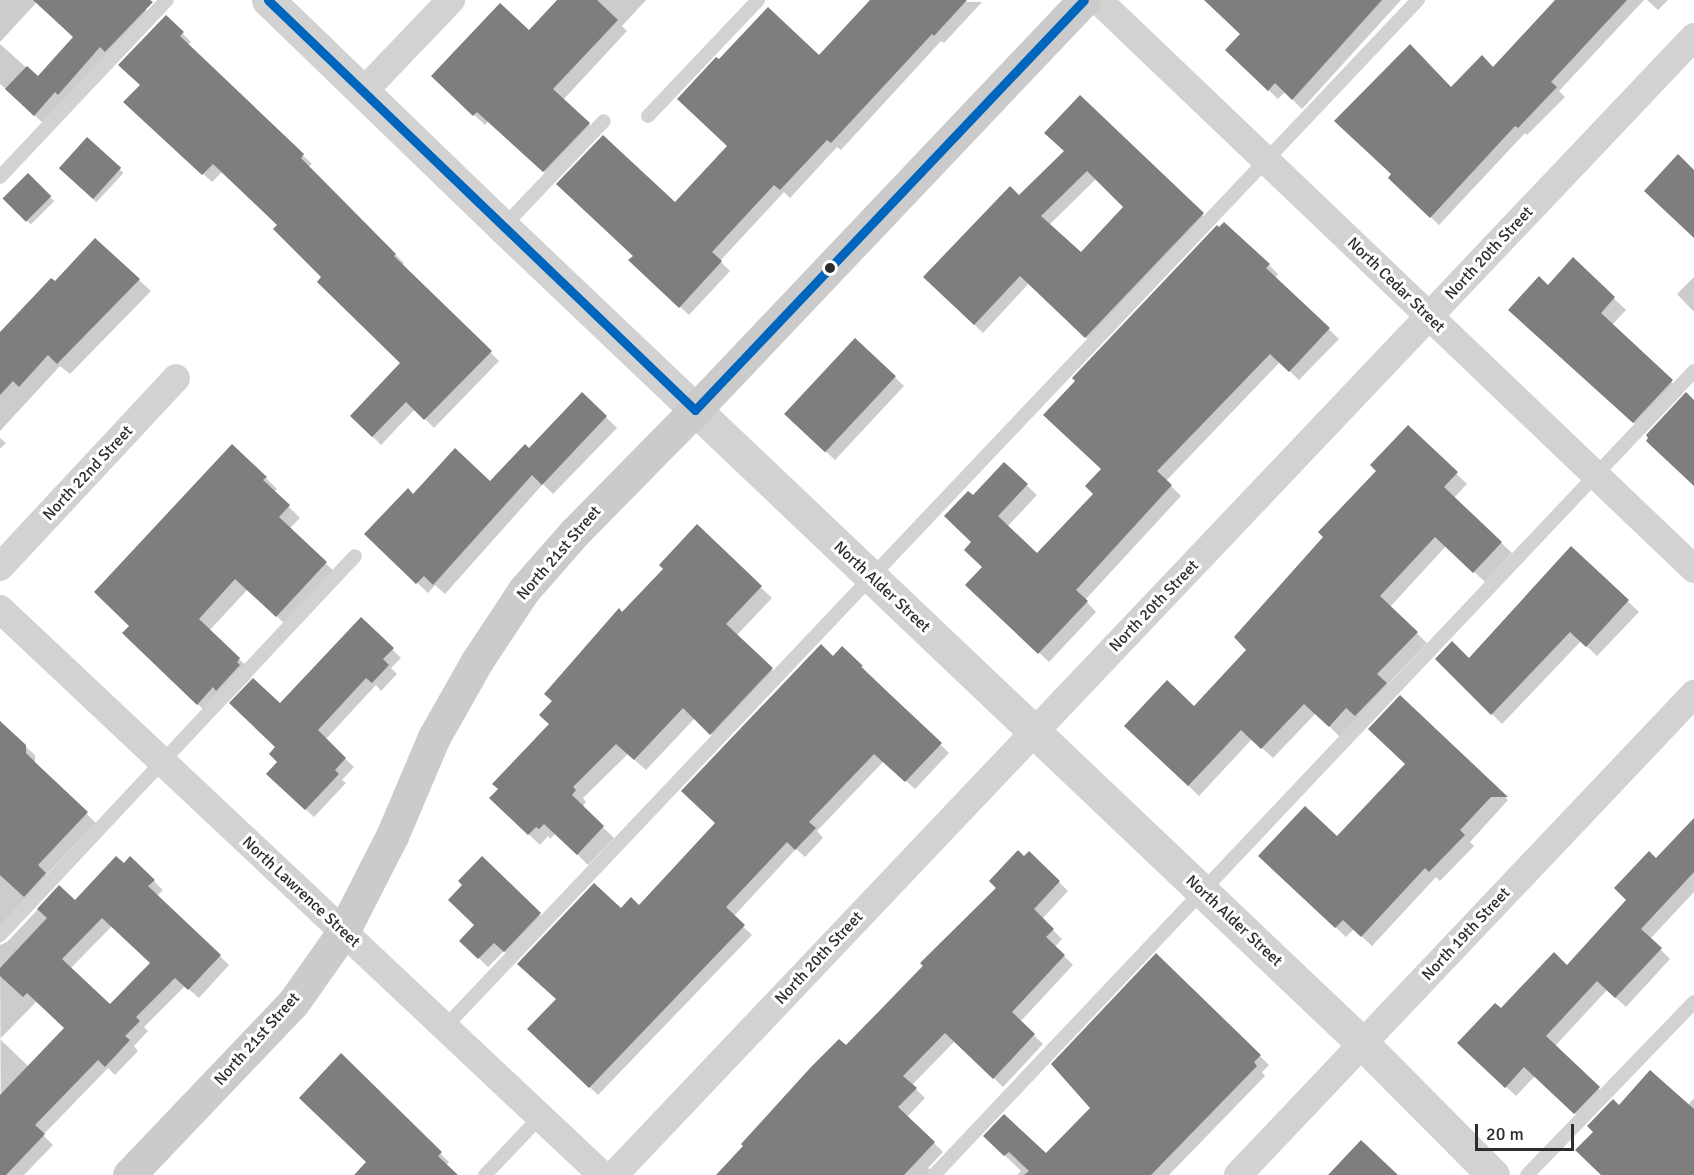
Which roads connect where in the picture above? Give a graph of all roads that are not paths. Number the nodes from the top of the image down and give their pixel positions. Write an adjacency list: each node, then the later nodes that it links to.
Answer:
1 (167, 0): 13 (lane)
2 (268, 0): 9 (street, North Alder Street)
3 (451, 0): 9 (street)
4 (758, 0): 10 (lane)
5 (1084, 0): 18 (main road, North 21st Street)
6 (1098, 0): 12 (street, North Cedar Street)
7 (1418, 0): 12 (lane)
8 (1694, 37): 15 (street, North 20th Street)
9 (362, 93): 14 (street, North Alder Street)
10 (648, 116)
11 (604, 121): 14 (lane)
12 (1267, 162): 15 (street, North Cedar Street); 23 (lane)
13 (0, 177)
14 (503, 227): 18 (street, North Alder Street)
15 (1429, 317): 19 (street, North Cedar Street); 26 (street, North 20th Street)
16 (1694, 371): 19 (lane)
17 (177, 378): 21 (street, North 22nd Street)
18 (695, 410): 23 (street, North Alder Street); 29 (main road, North 21st Street)
19 (1595, 475): 22 (street, North Cedar Street); 28 (lane)
20 (355, 556): 27 (lane)
21 (0, 567)
22 (1694, 568)
23 (873, 578): 26 (street, North Alder Street); 32 (lane)
24 (0, 609): 27 (street, North Lawrence Street)
25 (1694, 694): 33 (street, North 19th Street)
26 (1034, 731): 28 (street, North Alder Street); 38 (street, North 20th Street)
27 (163, 761): 29 (street, North Lawrence Street); 30 (lane)
28 (1202, 891): 33 (street, North Alder Street); 39 (lane)
29 (343, 932): 32 (street, North Lawrence Street); 35 (main road, North 21st Street)
30 (0, 934)
31 (1694, 1002): 42 (lane)
32 (445, 1027): 34 (street, North Lawrence Street)
33 (1362, 1043): 40 (street, North 19th Street); 41 (street, North Alder Street)
34 (540, 1117): 36 (lane); 37 (street, North Lawrence Street)
35 (129, 1175)
36 (485, 1175)
37 (602, 1175)
38 (614, 1175)
39 (934, 1175)
40 (1238, 1175)
41 (1493, 1175)
42 (1527, 1175)

